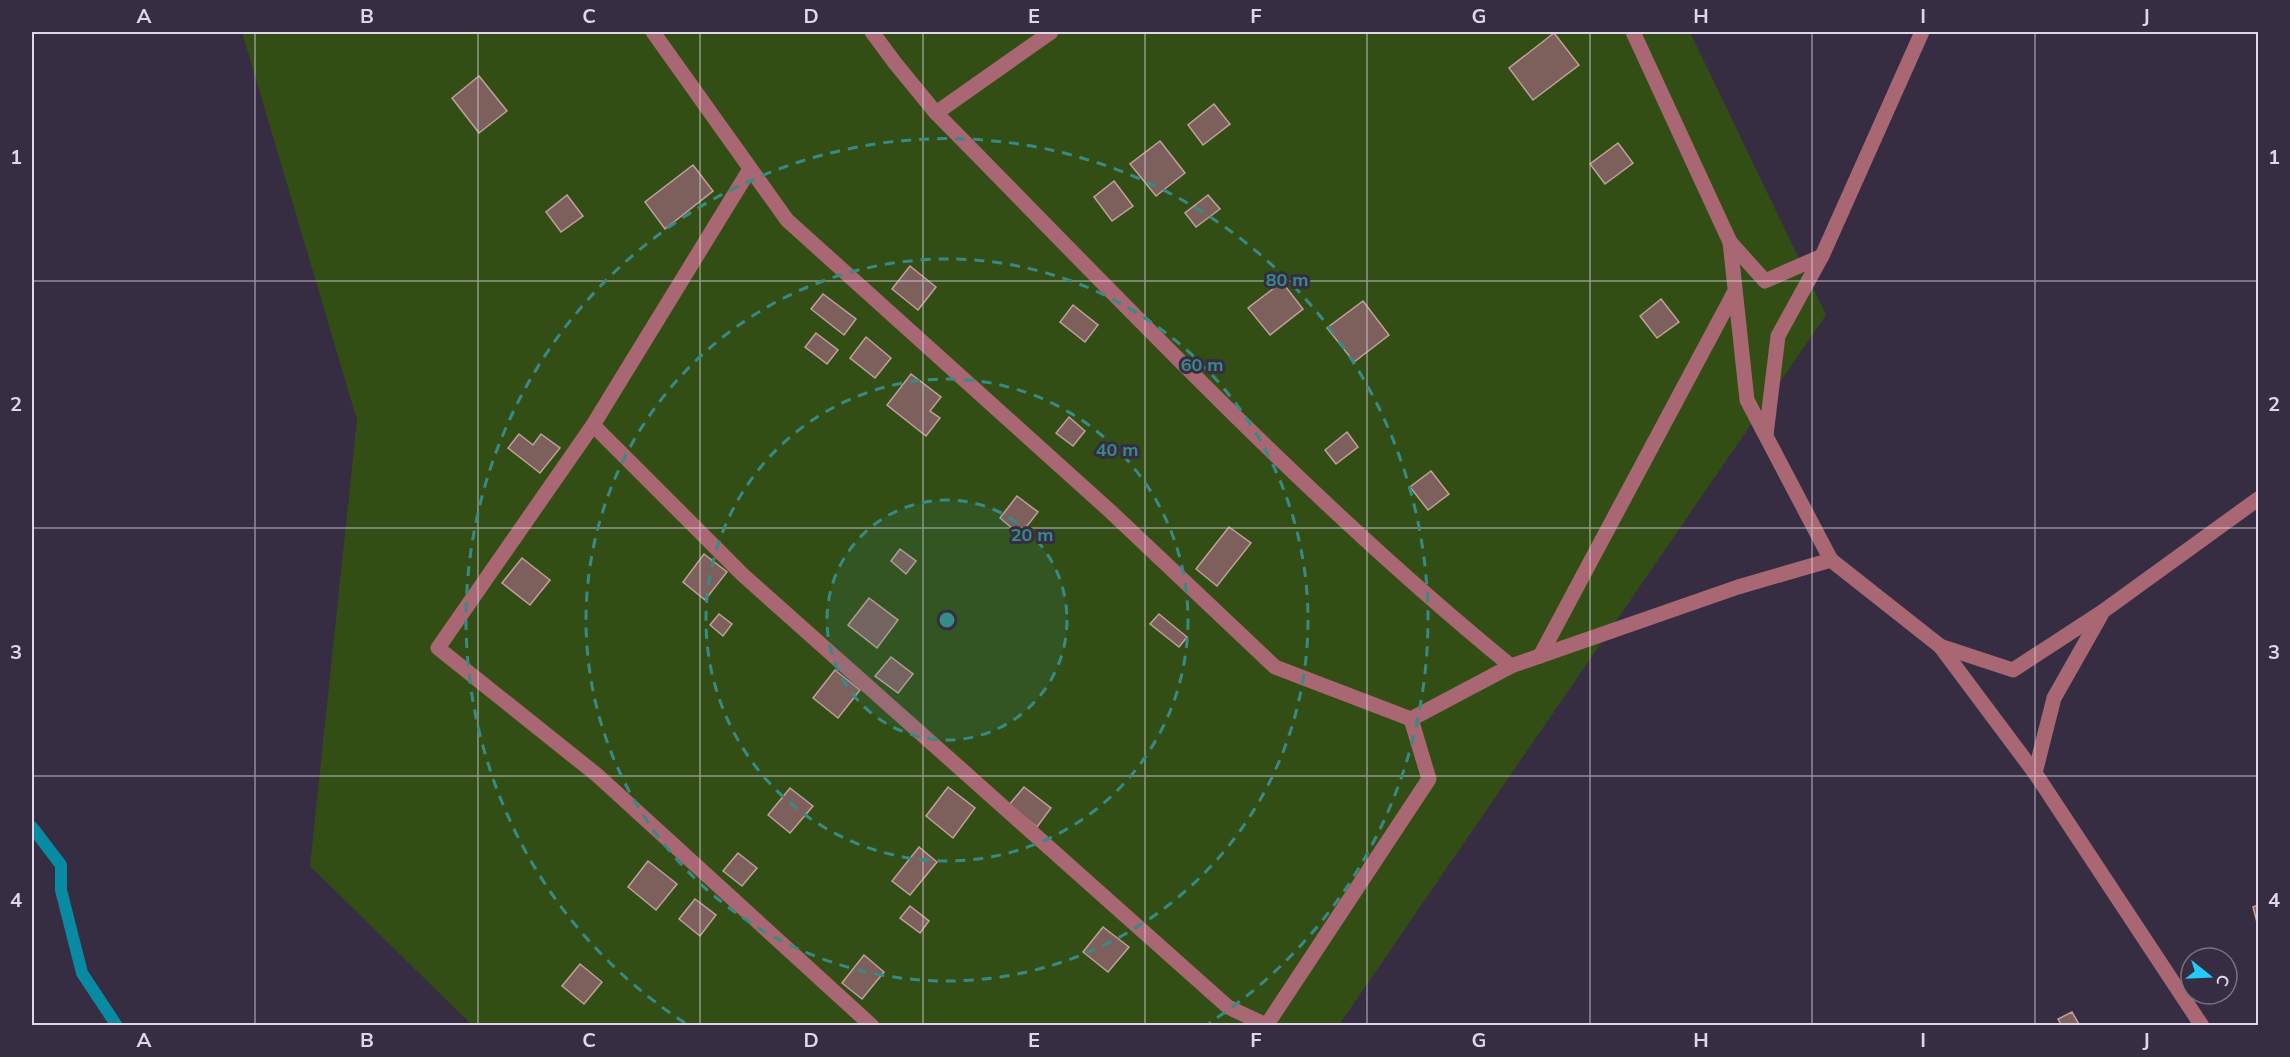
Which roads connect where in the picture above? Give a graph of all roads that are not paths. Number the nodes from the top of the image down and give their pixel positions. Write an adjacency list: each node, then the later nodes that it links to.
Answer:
1 (653, 32): 7 (lane)
2 (872, 32): 6 (lane)
3 (1051, 32): 6 (lane)
4 (1633, 32): 8 (lane)
5 (1922, 32): 9 (lane)
6 (936, 113): 18 (lane)
7 (750, 169): 11 (lane); 19 (lane)
8 (1730, 242): 9 (lane); 10 (lane)
9 (1822, 256): 12 (lane)
10 (1735, 291): 12 (lane); 17 (lane)
11 (594, 425): 21 (lane); 22 (lane)
12 (1766, 435): 14 (lane)
13 (2259, 499): 15 (lane)
14 (1831, 560): 16 (lane); 17 (lane)
15 (2102, 612): 16 (lane); 20 (lane)
16 (1940, 646): 20 (lane)
17 (1540, 656): 18 (lane)
18 (1511, 666): 19 (lane)
19 (1411, 719): 21 (lane)
20 (2035, 772): 23 (lane)
21 (1266, 1025)
22 (872, 1026)
23 (2202, 1026)

